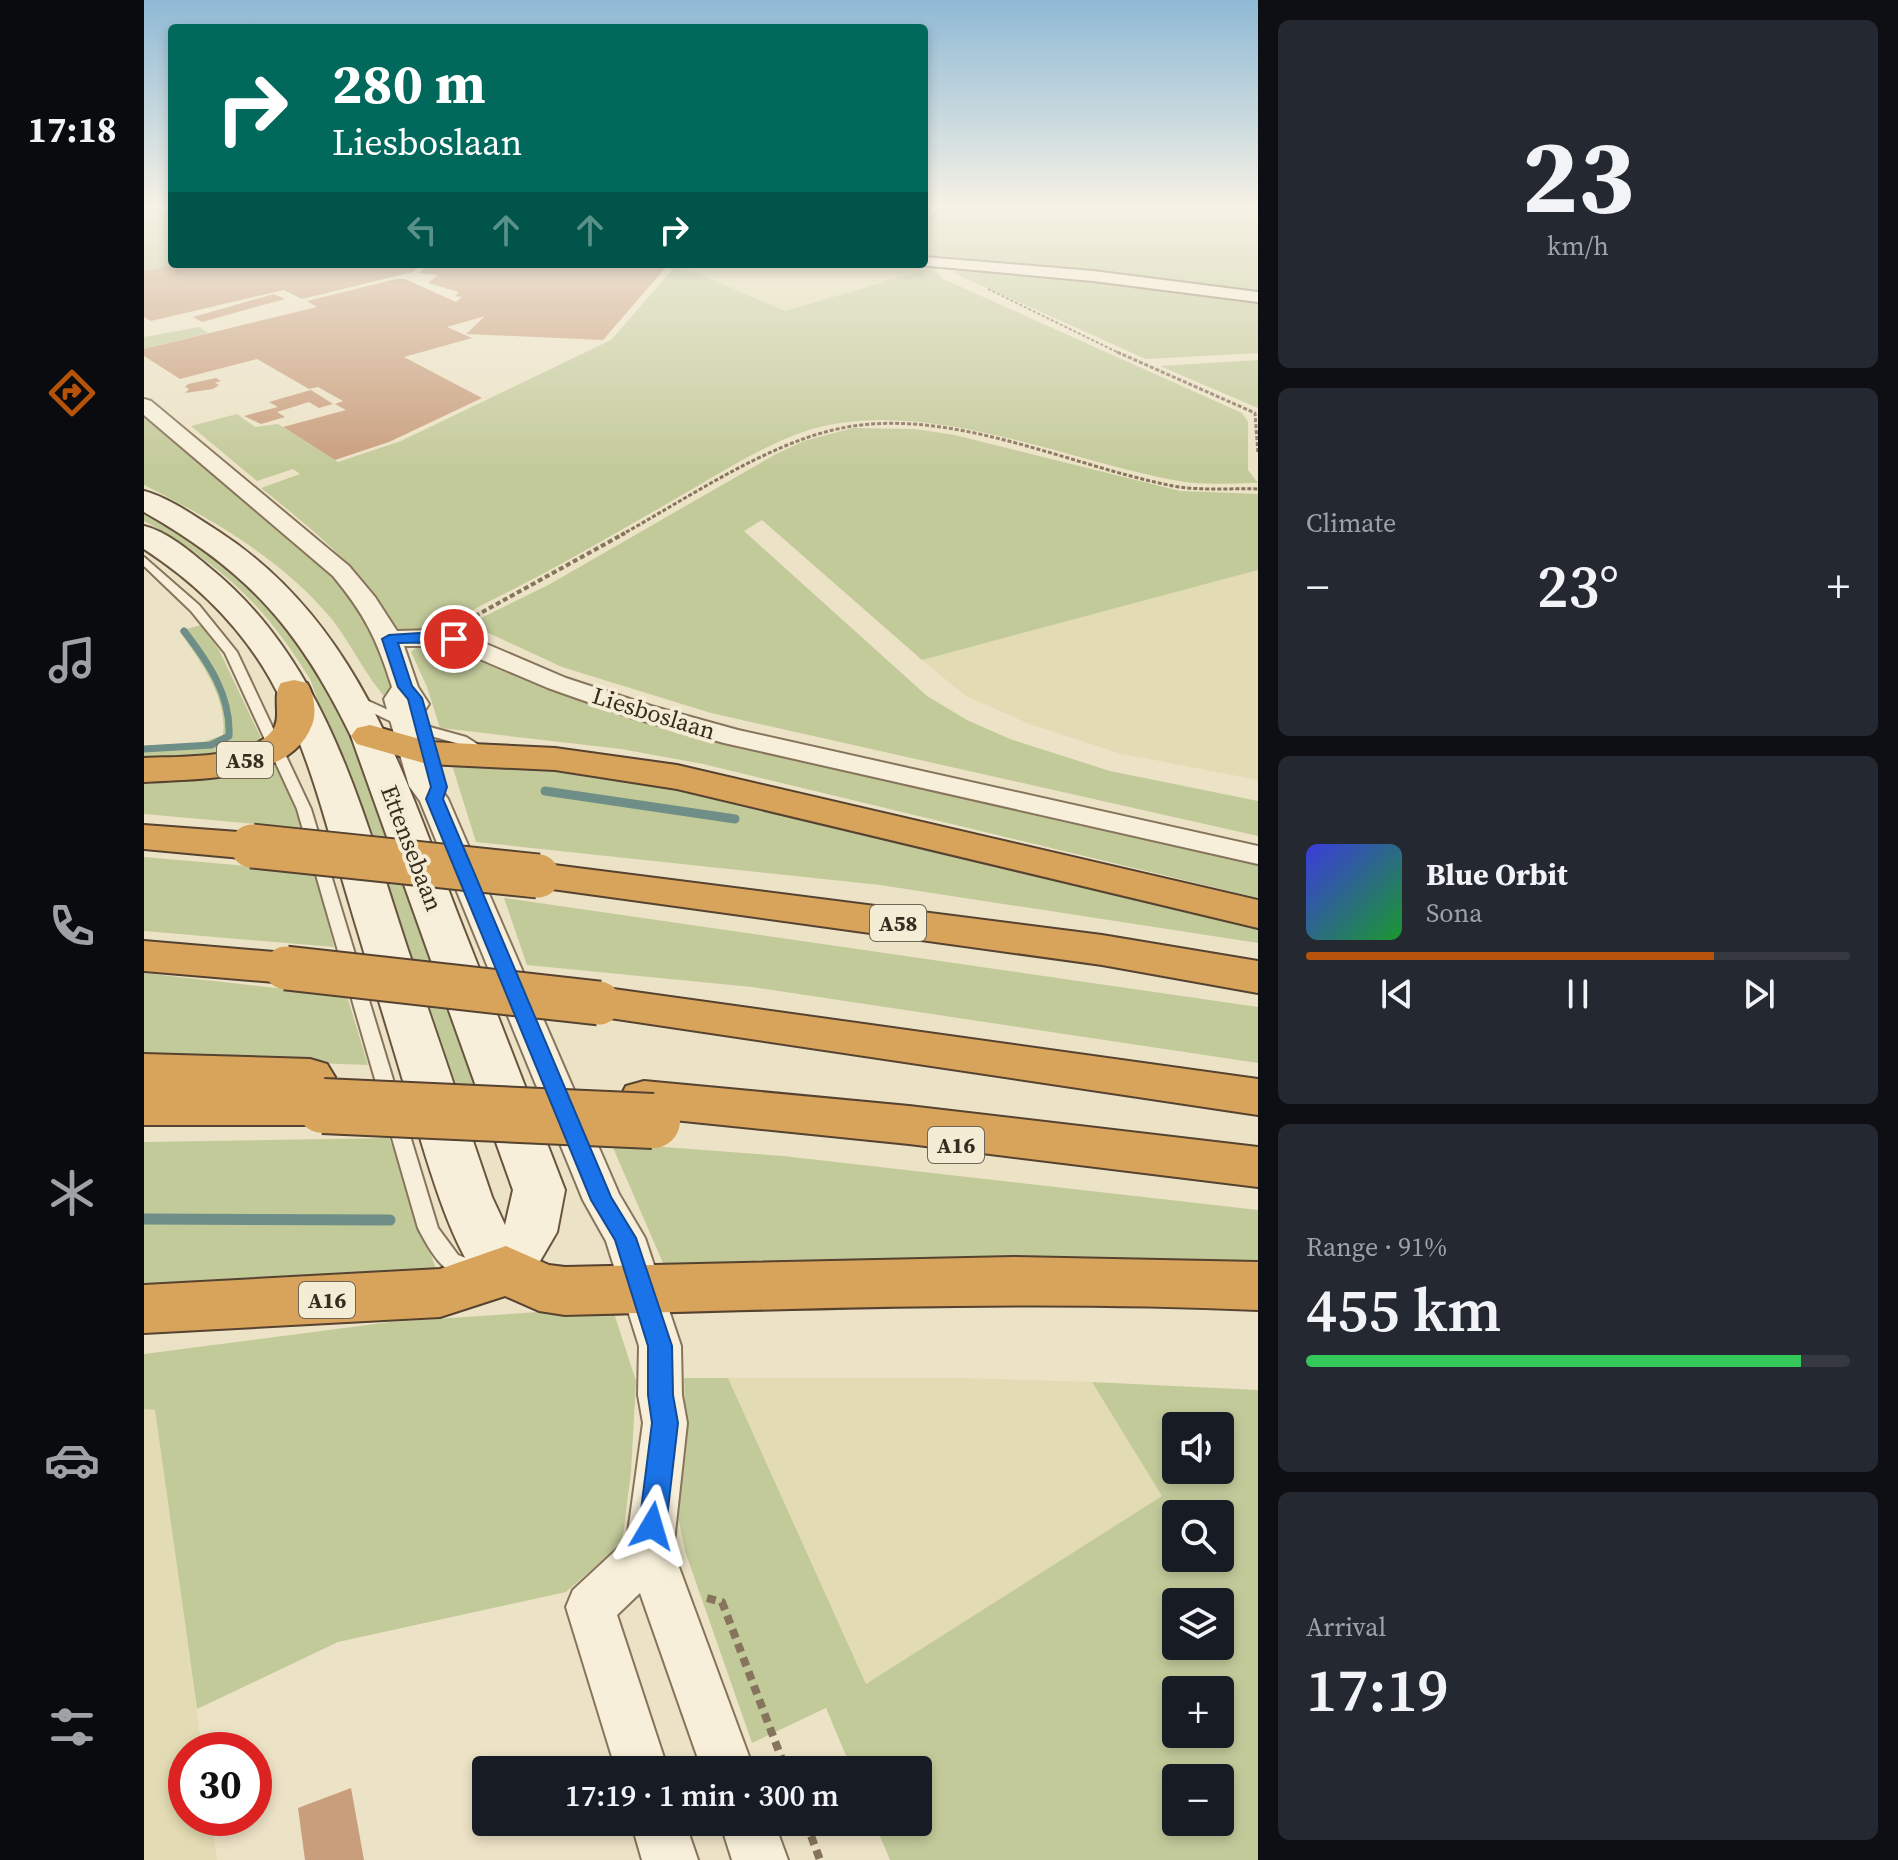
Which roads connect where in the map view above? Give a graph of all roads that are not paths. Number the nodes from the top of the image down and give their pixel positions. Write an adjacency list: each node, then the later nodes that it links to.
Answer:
1 (144, 405): 5 (street)
2 (144, 500): 7 (main road, Ettensebaan)
3 (144, 535): 6 (main road)
4 (144, 560): 8 (lane)
5 (389, 639): 7 (street); 11 (street, Liesboslaan)
6 (294, 691): 8 (highway, A58); 22 (main road)
7 (398, 731): 12 (highway); 22 (main road, Ettensebaan); 24 (street)
8 (277, 748): 9 (highway, A58); 22 (lane)
9 (144, 770)
10 (144, 837): 14 (highway, A58, bridge)
11 (1258, 855)
12 (1258, 914)
13 (144, 956): 17 (highway, bridge)
14 (1258, 977)
15 (144, 1072): 16 (highway, A16)
16 (320, 1092): 18 (highway, A16); 19 (highway, A16, bridge)
17 (1258, 1097)
18 (144, 1106)
19 (648, 1110): 20 (highway); 21 (highway, A16)
20 (1258, 1167)
21 (1258, 1183)
22 (506, 1269): 24 (highway); 25 (highway, A16)
23 (1258, 1286): 24 (highway)
24 (630, 1289): 26 (street)
25 (144, 1309)
26 (649, 1551): 27 (street); 28 (street)
27 (638, 1756)
28 (723, 1756)
29 (662, 1836): 31 (street)
30 (752, 1836): 32 (street)
31 (670, 1860)
32 (760, 1860)

